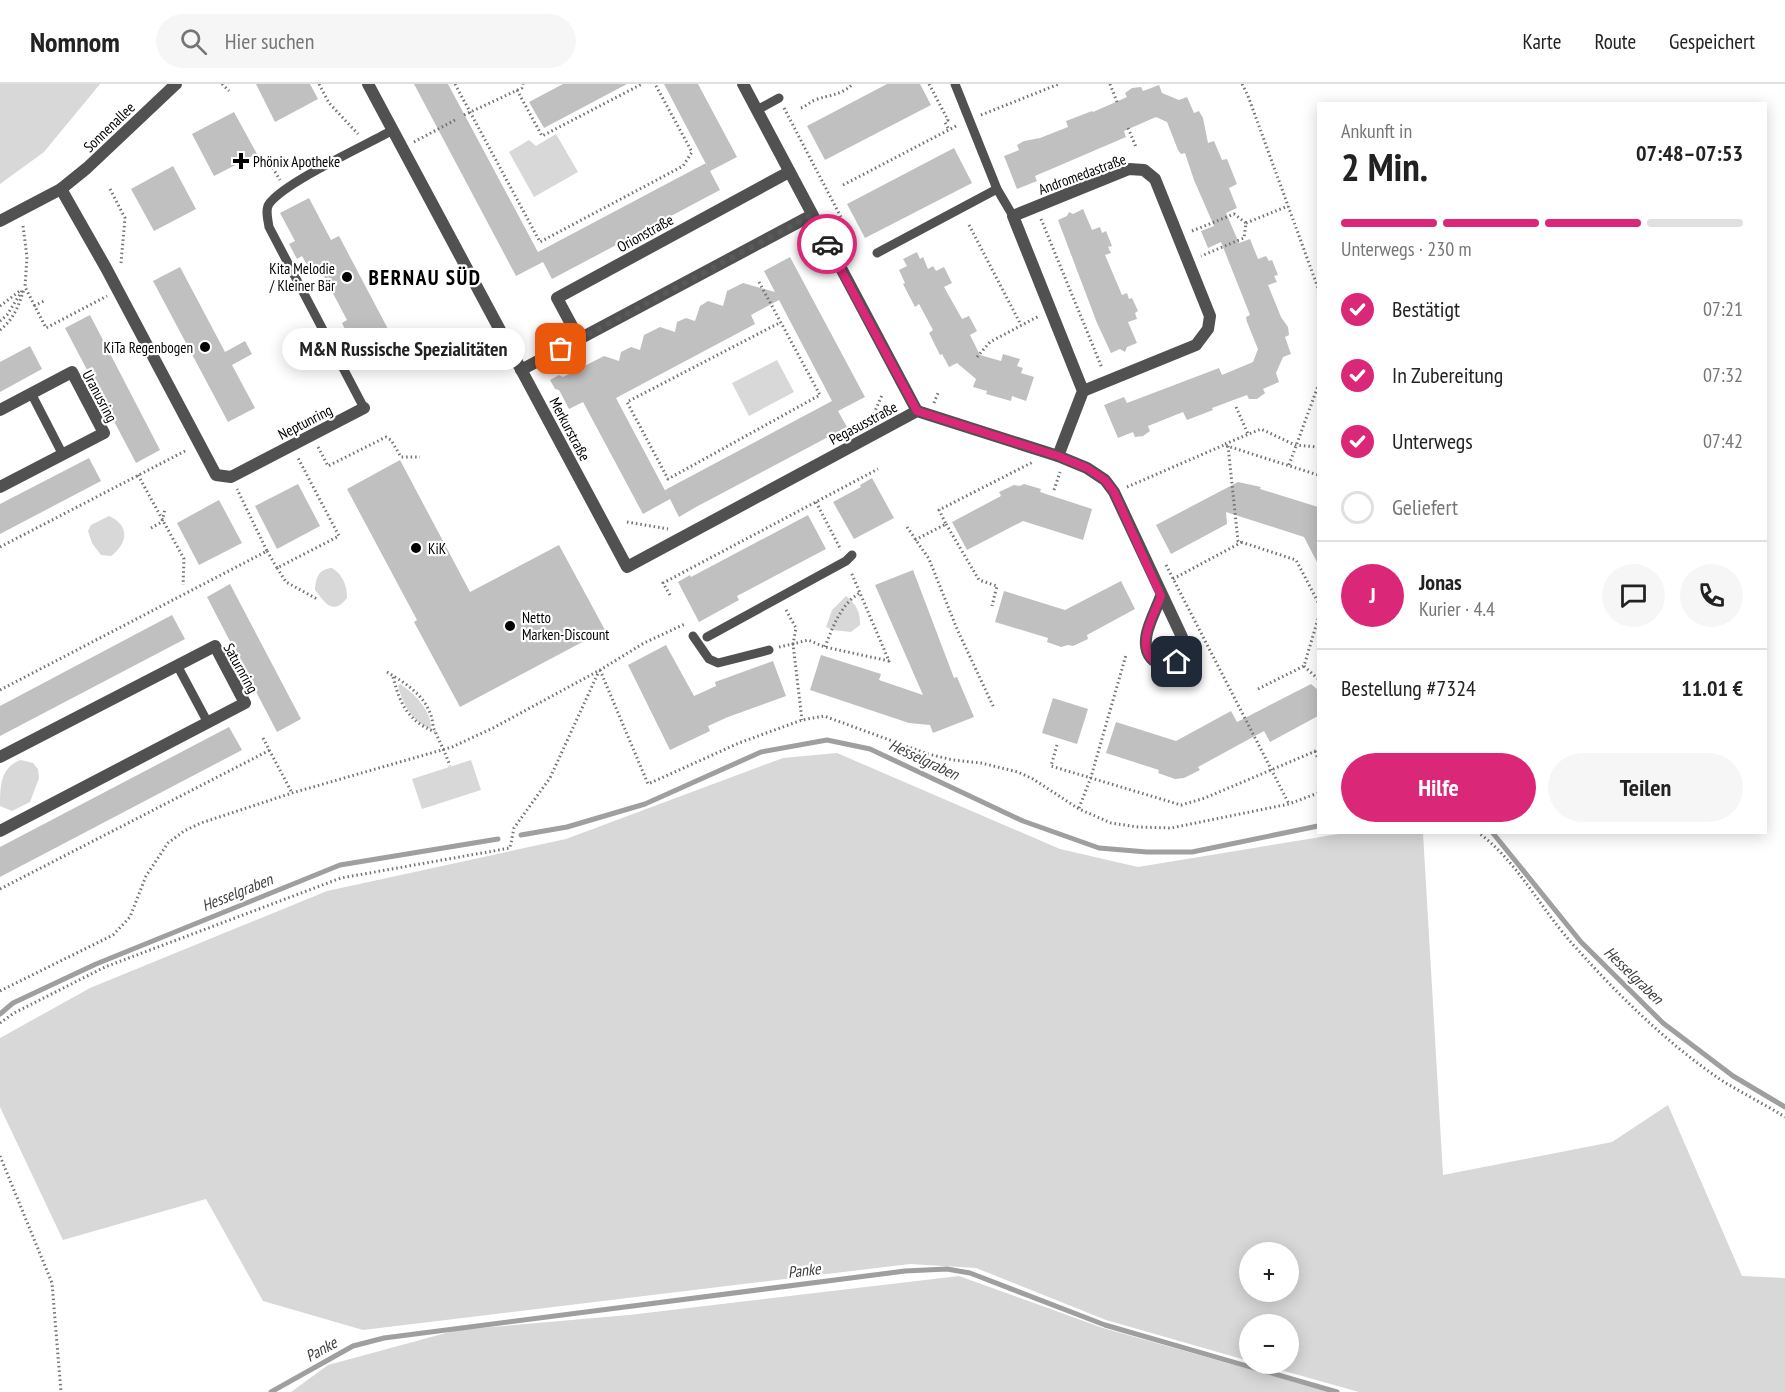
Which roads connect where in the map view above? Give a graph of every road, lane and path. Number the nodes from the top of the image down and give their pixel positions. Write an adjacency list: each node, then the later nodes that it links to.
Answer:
1 (176, 84): 35 (street, Sonnenallee)
2 (222, 84): 17 (path)
3 (319, 84): 29 (path)
4 (368, 84): 28 (street, Merkurstraße)
5 (455, 84): 22 (path)
6 (523, 84): 16 (path)
7 (642, 84): 16 (path)
8 (655, 84): 22 (path)
9 (743, 84): 21 (street)
10 (853, 84): 20 (path)
11 (928, 84): 26 (path)
12 (955, 84): 25 (lane)
13 (1059, 84): 25 (path)
14 (1110, 84): 19 (path)
15 (1242, 84): 40 (path)
16 (517, 90): 22 (path)
17 (229, 91)
18 (779, 99): 21 (lane); 45 (path)
19 (1117, 102)
20 (801, 108)
21 (757, 110): 33 (street)
22 (470, 113): 23 (path)
23 (465, 115)
24 (455, 120): 31 (path)
25 (969, 120): 26 (path); 38 (lane)
26 (948, 128): 34 (path)
27 (1128, 128): 30 (path)
28 (393, 130): 29 (lane, Neptunring); 31 (street, Merkurstraße)
29 (367, 144): 37 (lane, Neptunring)
30 (1136, 147)
31 (402, 148): 65 (street, Merkurstraße)
32 (268, 160): 37 (path)
33 (789, 172): 41 (street); 63 (street, Orionstraße)
34 (843, 185)
35 (61, 189): 43 (street, Sonnenallee); 54 (street)
36 (110, 189): 54 (path)
37 (286, 189): 72 (lane, Neptunring)
38 (997, 189): 42 (lane); 49 (lane)
39 (1036, 206): 42 (street, Andromedastraße); 48 (street, Andromedastraße); 66 (path)
40 (1288, 206): 46 (path); 52 (path)
41 (812, 215): 63 (street); 74 (street)
42 (1013, 216): 58 (street)
43 (0, 221)
44 (22, 221): 53 (path)
45 (844, 223)
46 (1246, 223): 48 (path); 50 (path)
47 (969, 225): 61 (path)
48 (1178, 236): 50 (street, Andromedastraße)
49 (877, 253)
50 (1188, 261): 66 (street, Andromedastraße)
51 (759, 282): 60 (path)
52 (1317, 285)
53 (25, 287): 56 (path); 57 (path); 59 (path); 62 (path)
54 (118, 291): 57 (path); 78 (street)
55 (44, 301): 57 (path)
56 (0, 306)
57 (34, 306)
58 (1051, 310): 61 (path); 68 (street)
59 (0, 321)
60 (781, 322): 60 (path)
61 (1021, 325): 64 (path)
62 (0, 330)
63 (579, 339): 65 (street)
64 (977, 357)
65 (521, 370): 109 (street, Merkurstraße)
66 (1107, 381): 68 (street, Andromedastraße)
67 (1317, 389): 81 (path)
68 (1083, 391): 84 (street)
69 (31, 393): 73 (street, Uranusring); 83 (lane); 83 (street, Uranusring)
70 (882, 395): 75 (path)
71 (1236, 407): 76 (path)
72 (364, 408): 77 (street, Neptunring)
73 (0, 410)
74 (917, 411): 84 (street, Pegasusstraße); 109 (street, Pegasusstraße)
75 (871, 420)
76 (1248, 434): 80 (path); 81 (path)
77 (312, 435): 79 (street, Neptunring); 85 (path)
78 (200, 444): 88 (path); 90 (street)
79 (292, 445): 90 (street, Neptunring); 110 (path)
80 (1226, 445): 86 (path); 92 (path); 104 (path)
81 (1295, 446): 82 (path); 86 (path)
82 (1317, 447)
83 (63, 455): 93 (street, Uranusring)
84 (1058, 456): 91 (street, Pegasusstraße); 99 (path)
85 (420, 457)
86 (1289, 465): 89 (path)
87 (878, 469): 95 (path)
88 (138, 475): 97 (path); 105 (path)
89 (1317, 475)
90 (231, 477): 106 (path)
91 (1118, 487): 92 (path); 92 (path); 115 (street, Pegasusstraße)
92 (1127, 487): 94 (path)
93 (0, 488)
94 (1132, 497)
95 (816, 501): 107 (path); 114 (path)
96 (165, 509): 97 (path)
97 (162, 522): 101 (path); 112 (path)
98 (627, 522): 102 (path)
99 (946, 524): 103 (path); 119 (path)
100 (907, 527): 103 (path)
101 (151, 528)
102 (668, 529)
103 (915, 540): 136 (path)
104 (1240, 542): 111 (path); 118 (path)
105 (0, 547)
106 (267, 551): 110 (path); 135 (path)
107 (849, 558): 113 (path); 116 (lane)
108 (1163, 558): 111 (path)
109 (627, 567)
110 (277, 568): 117 (path)
111 (1173, 579): 147 (path)
112 (183, 585)
113 (861, 592): 125 (path); 125 (path)
114 (670, 595)
115 (1161, 596): 115 (street, Pegasusstraße)
116 (779, 598): 123 (lane); 124 (path)
117 (317, 599)
118 (1317, 600)
119 (992, 606)
120 (1317, 622): 129 (path)
121 (686, 624): 130 (path)
122 (693, 636): 126 (lane)
123 (706, 637)
124 (793, 644): 125 (path); 126 (path); 137 (path)
125 (825, 647)
126 (769, 650)
127 (1126, 656): 148 (path)
128 (177, 665): 138 (lane); 138 (street, Saturnring); 145 (street, Saturnring)
129 (1304, 666): 133 (path); 134 (path)
130 (600, 670): 137 (path); 143 (path); 157 (path)
131 (387, 672): 132 (path)
132 (393, 675): 139 (path); 139 (path)
133 (1317, 678)
134 (1258, 689)
135 (0, 690)
136 (994, 708)
137 (802, 720): 152 (path)
138 (208, 723): 153 (street, Saturnring)
139 (435, 732): 143 (path)
140 (263, 738): 142 (path)
141 (1057, 745): 148 (path)
142 (270, 750): 149 (path); 155 (path)
143 (444, 750): 146 (path); 149 (path)
144 (1317, 750): 147 (path)
145 (0, 757)
146 (450, 766)
147 (1271, 770): 148 (path); 151 (path)
148 (1091, 777): 152 (path)
149 (292, 793): 156 (path)
150 (1317, 793): 151 (path)
151 (1289, 804): 152 (path)
152 (1079, 809)
153 (0, 831)
154 (1479, 834): 158 (path)
155 (0, 889)
156 (0, 991)
157 (0, 1023)
158 (1785, 1117)
159 (0, 1156): 160 (path)
160 (61, 1392)

